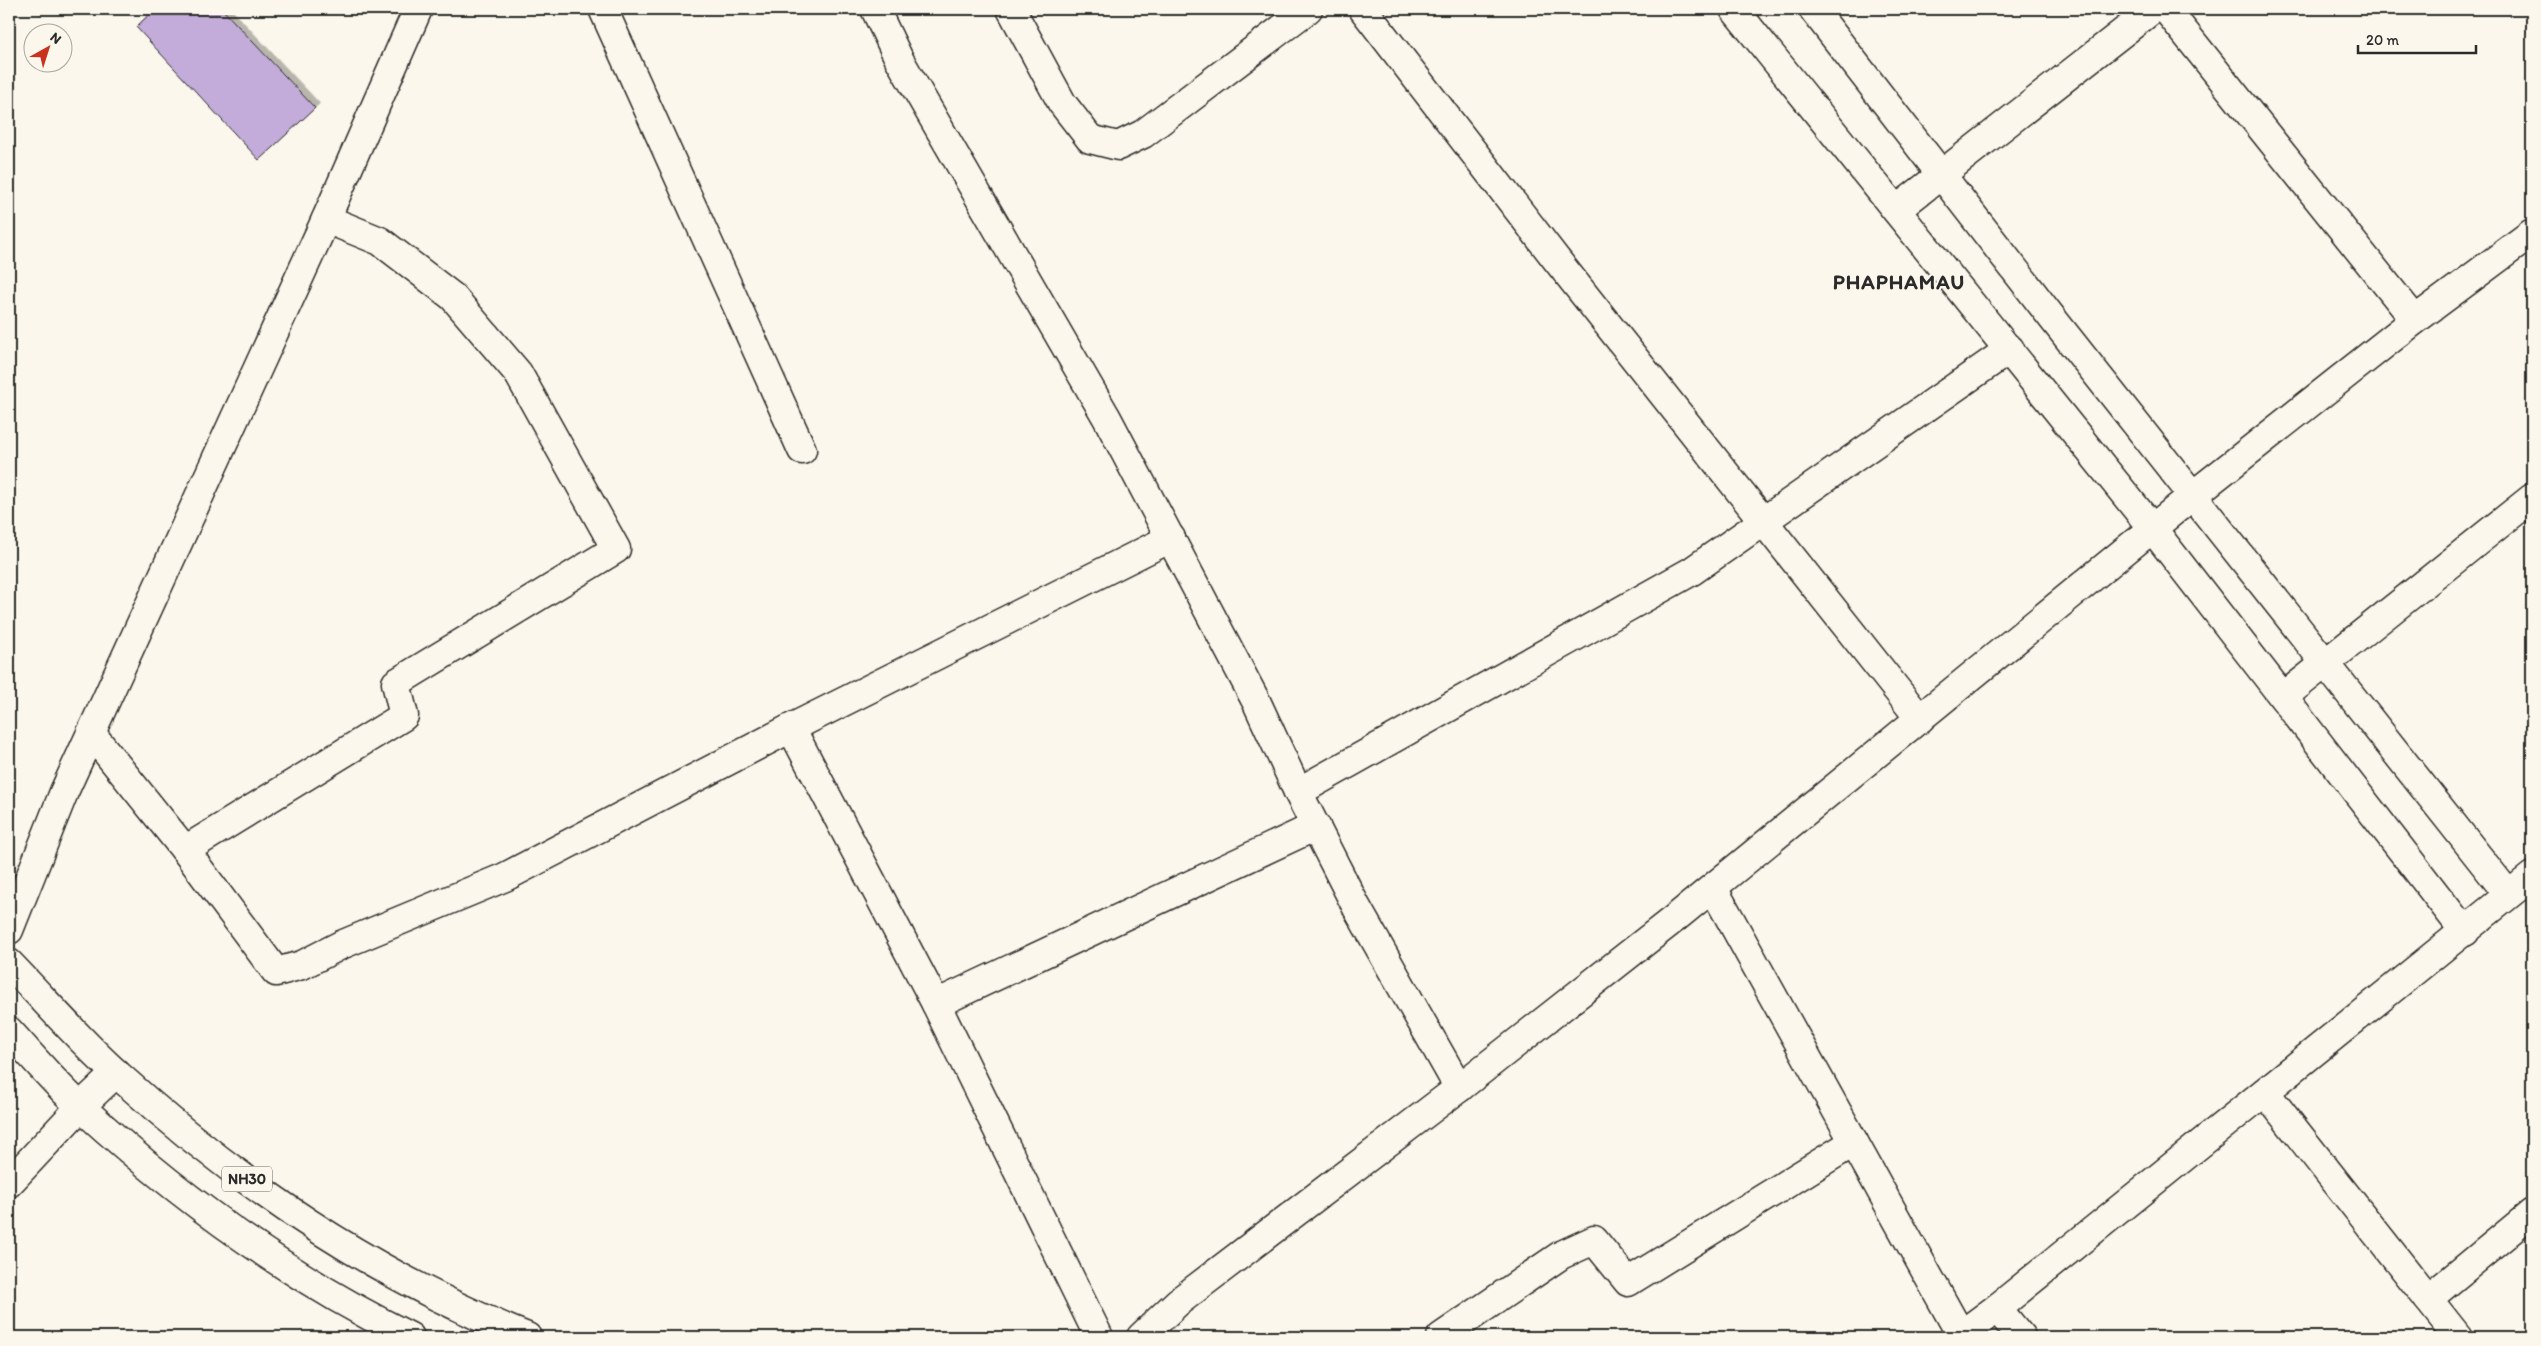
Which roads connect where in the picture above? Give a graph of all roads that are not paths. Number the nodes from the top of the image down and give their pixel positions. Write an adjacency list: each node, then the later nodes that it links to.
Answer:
1 (418, 9): 13 (main road)
2 (603, 9): 17 (main road)
3 (875, 9): 22 (main road)
4 (1011, 9): 5 (main road)
5 (1308, 9)
6 (1363, 9): 20 (main road)
7 (1734, 9): 12 (main road)
8 (1813, 9): 11 (main road)
9 (2153, 9): 11 (main road)
10 (2166, 9): 15 (main road)
11 (1942, 174): 12 (main road); 18 (main road)
12 (1896, 210): 16 (main road)
13 (326, 219): 27 (main road); 30 (main road)
14 (2532, 233): 15 (main road)
15 (2415, 320): 18 (main road)
16 (2010, 349): 20 (main road); 21 (main road)
17 (802, 450)
18 (2192, 496): 21 (main road); 23 (main road)
19 (2532, 498): 23 (main road)
20 (1765, 521): 25 (main road); 28 (main road)
21 (2152, 528): 24 (main road); 25 (main road)
22 (1171, 538): 26 (main road); 28 (main road)
23 (2325, 663): 24 (main road); 33 (main road)
24 (2283, 697): 35 (main road)
25 (1920, 719): 32 (main road)
26 (790, 728): 30 (main road); 37 (main road)
27 (91, 733): 30 (main road); 34 (main road)
28 (1298, 792): 29 (main road)
29 (1316, 826): 37 (main road); 40 (main road)
30 (185, 850)
31 (2532, 876): 33 (main road)
32 (1713, 888): 40 (main road); 43 (main road)
33 (2508, 894): 35 (main road)
34 (9, 930)
35 (2465, 932): 41 (main road)
36 (9, 963): 39 (main road, NH30)
37 (936, 1004): 51 (main road)
38 (13, 1044): 42 (main road, NH30)
39 (116, 1073): 42 (main road); 50 (main road, NH30)
40 (1459, 1088): 52 (main road)
41 (2265, 1092): 46 (main road); 47 (main road)
42 (80, 1107): 44 (main road); 49 (main road, NH30)
43 (1854, 1142): 48 (main road); 53 (main road)
44 (9, 1183)
45 (2532, 1213): 46 (main road)
46 (2428, 1300): 55 (main road)
47 (1997, 1308): 48 (main road); 54 (main road)
48 (1959, 1336)
49 (410, 1337)
50 (527, 1337)
51 (1099, 1337)
52 (1141, 1337)
53 (1441, 1337)
54 (2021, 1337)
55 (2458, 1337)

